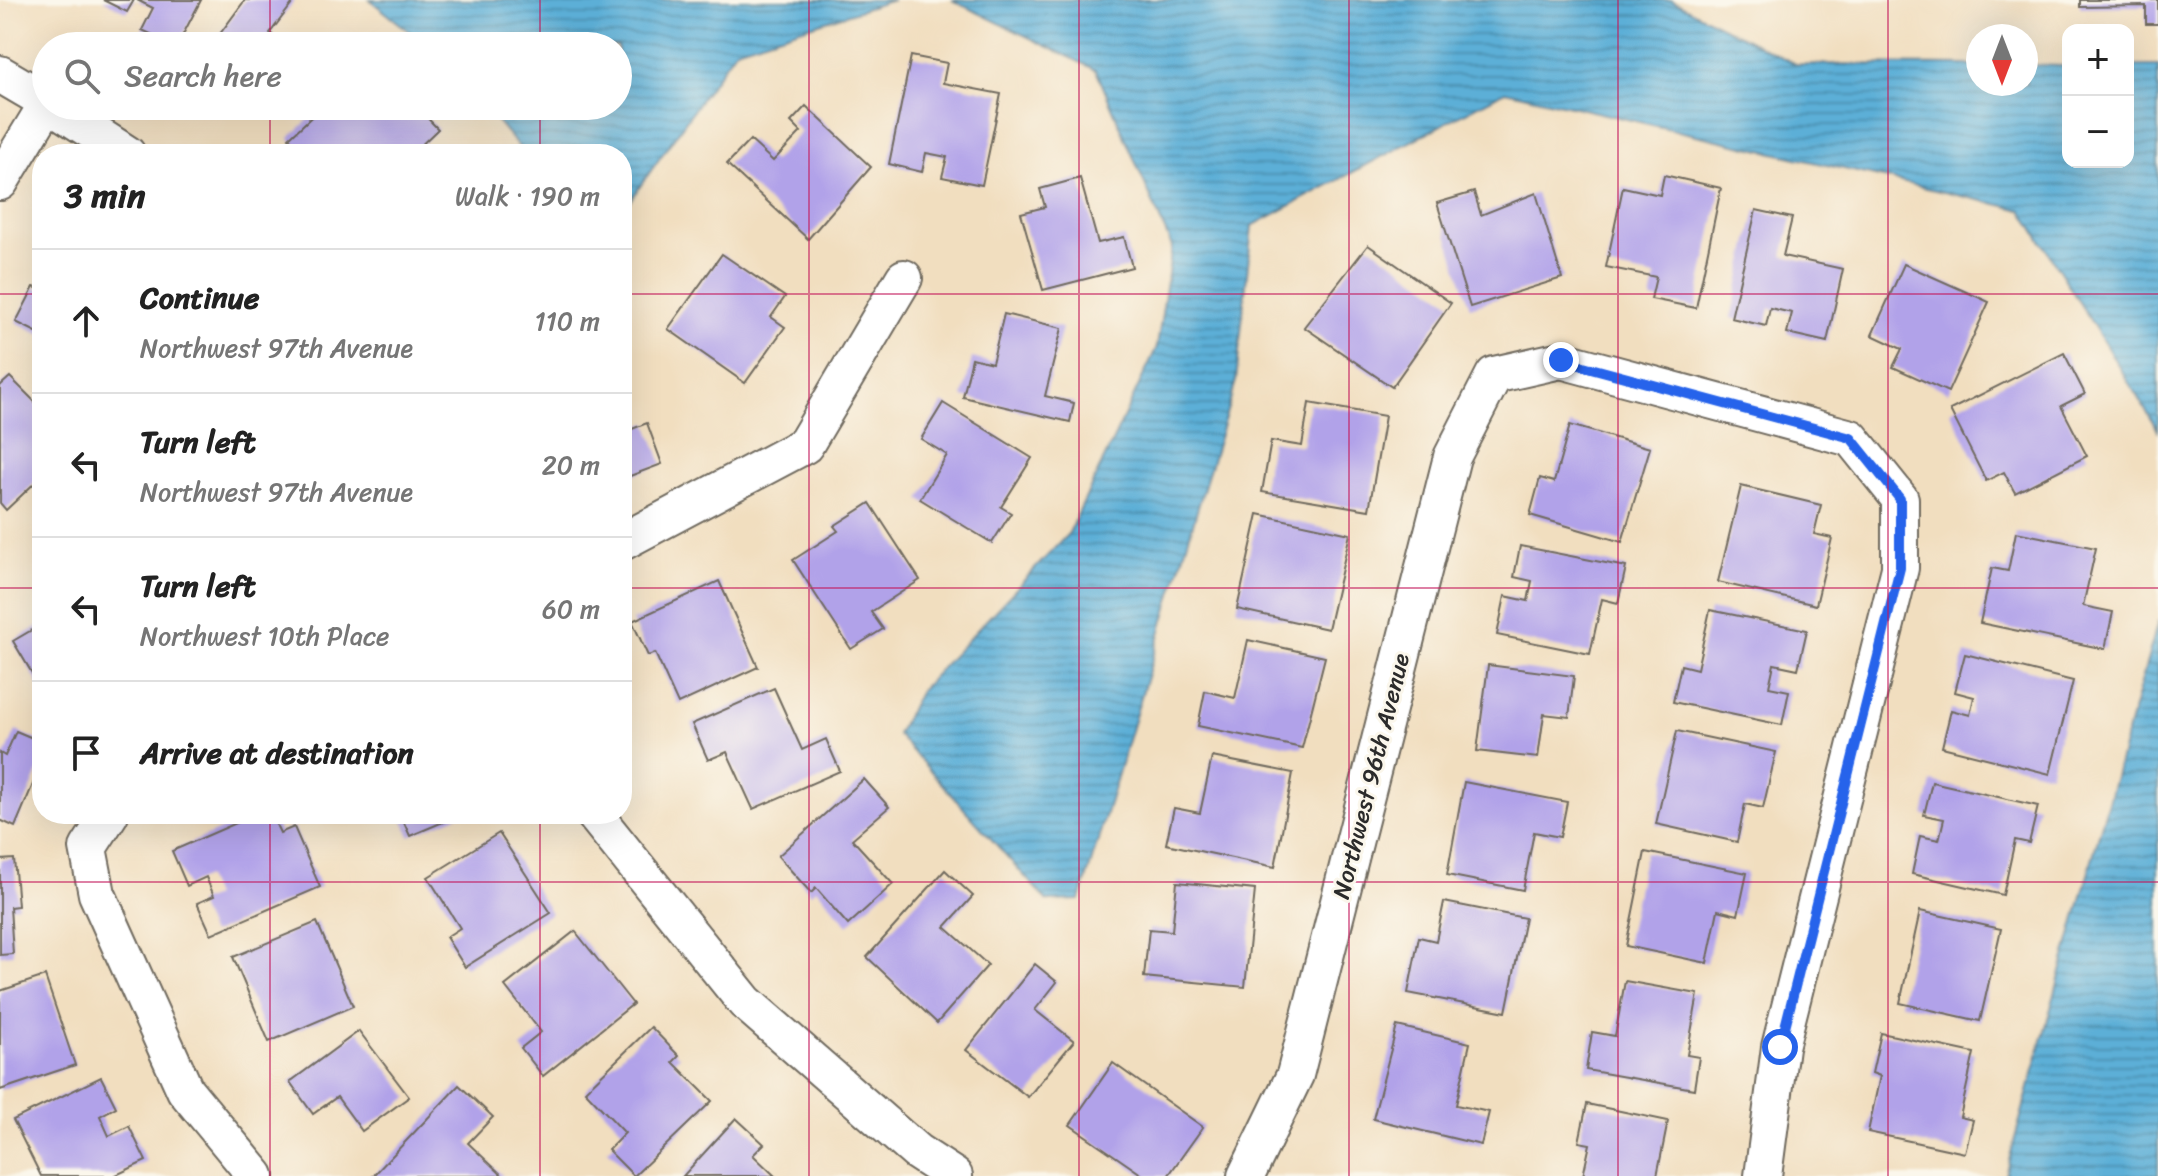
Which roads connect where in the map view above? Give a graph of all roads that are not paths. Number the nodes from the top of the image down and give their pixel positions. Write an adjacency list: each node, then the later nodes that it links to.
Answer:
1 (0, 74): 2 (street)
2 (32, 95)
3 (37, 120): 6 (street)
4 (75, 120): 5 (street)
5 (112, 144)
6 (0, 182)
7 (904, 278): 8 (street)
8 (632, 537)
9 (104, 824): 11 (street)
10 (602, 824): 12 (street)
11 (256, 1176)
12 (954, 1176)
13 (1246, 1176): 14 (street, Northwest 96th Avenue)
14 (1763, 1176)

